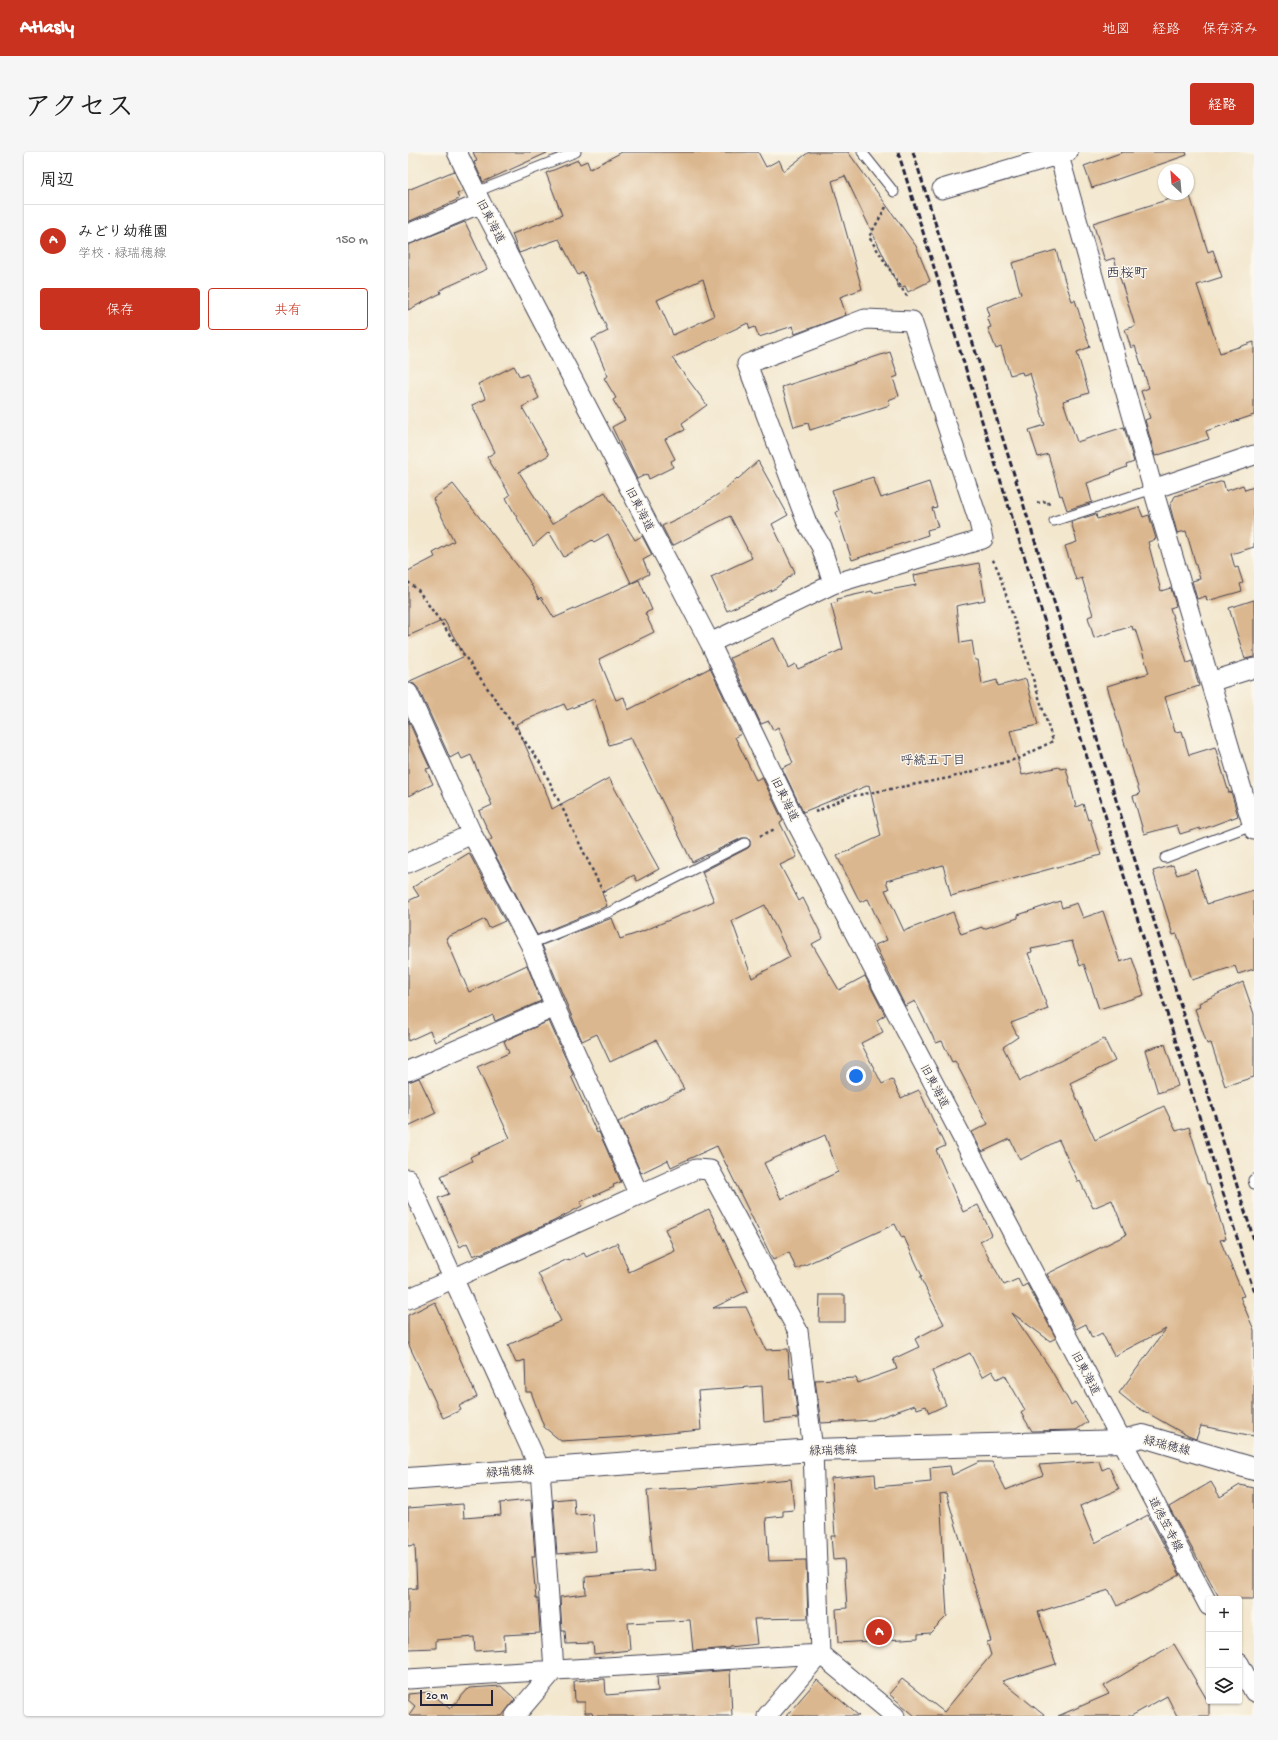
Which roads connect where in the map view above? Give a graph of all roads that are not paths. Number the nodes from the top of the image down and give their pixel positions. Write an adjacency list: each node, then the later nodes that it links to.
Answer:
1 (457, 152): 7 (street, 旧東海道)
2 (576, 152): 7 (lane)
3 (862, 152): 6 (lane)
4 (1062, 153): 5 (street); 10 (street)
5 (942, 189)
6 (894, 192)
7 (479, 197): 8 (street); 13 (street, 旧東海道)
8 (408, 234)
9 (1254, 455): 10 (street)
10 (1153, 489): 11 (lane); 15 (street)
11 (1054, 521)
12 (833, 584): 12 (street); 13 (street)
13 (710, 643): 31 (street, 旧東海道)
14 (1254, 668): 15 (street)
15 (1210, 682): 17 (street)
16 (408, 693): 18 (street)
17 (1253, 826): 20 (lane)
18 (472, 834): 21 (street); 22 (street)
19 (745, 843): 22 (lane)
20 (1165, 858)
21 (408, 863)
22 (530, 944): 23 (street)
23 (555, 1007): 24 (street); 28 (street)
24 (408, 1072)
25 (408, 1179): 29 (street)
26 (1254, 1179): 27 (lane)
27 (1254, 1184)
28 (639, 1195): 29 (street); 32 (street)
29 (453, 1278): 30 (street); 33 (street)
30 (408, 1299)
31 (1122, 1441): 32 (main road, 緑瑞穂線); 34 (main road, 緑瑞穂線); 36 (street, 道徳笠寺線)
32 (813, 1450): 33 (main road, 緑瑞穂線); 37 (street)
33 (540, 1469): 35 (main road, 緑瑞穂線); 39 (street)
34 (1254, 1469)
35 (408, 1479)
36 (1206, 1600)
37 (820, 1654): 39 (street); 43 (street); 44 (street)
38 (1242, 1668): 41 (street)
39 (554, 1670): 40 (street); 42 (street)
40 (408, 1679)
41 (1254, 1692)
42 (515, 1716)
43 (767, 1716)
44 (895, 1716)

